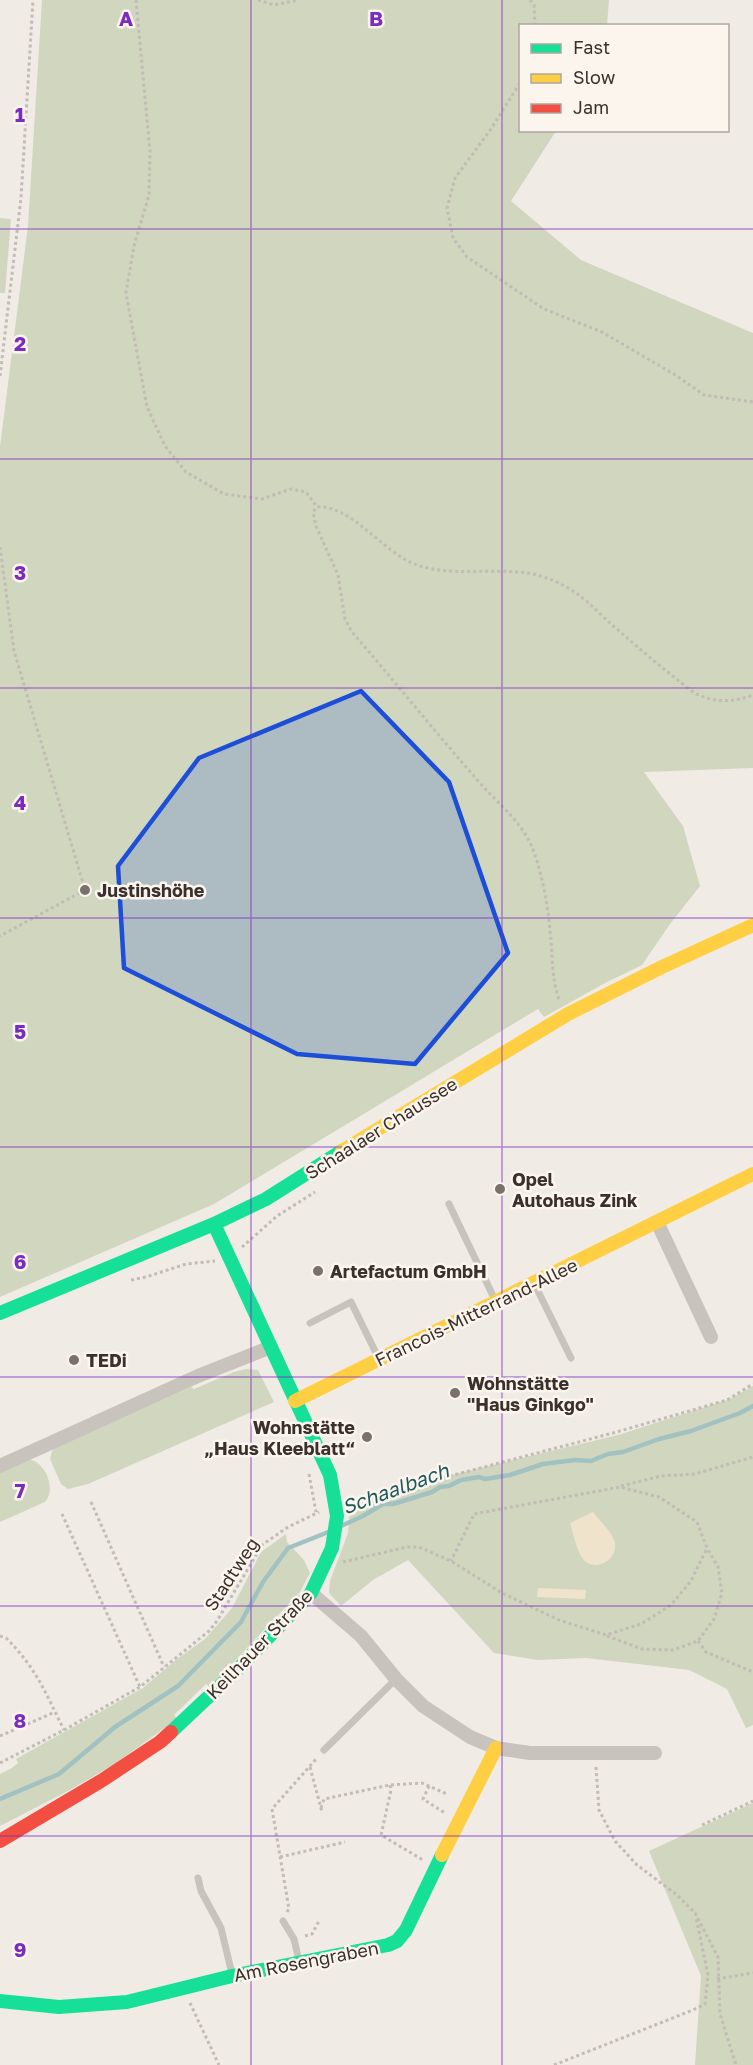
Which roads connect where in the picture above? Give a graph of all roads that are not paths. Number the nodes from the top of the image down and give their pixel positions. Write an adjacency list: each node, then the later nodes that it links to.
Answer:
1 (753, 925): 5 (street, Schaalaer Chaussee)
2 (753, 1174): 4 (street, Francois-Mitterrand-Allee)
3 (449, 1204): 7 (lane)
4 (657, 1222): 6 (street, Francois-Mitterrand-Allee); 10 (street)
5 (214, 1224): 8 (street, Schaalaer Chaussee); 11 (street, Keilhauer Straße)
6 (534, 1283): 7 (street, Francois-Mitterrand-Allee); 12 (lane)
7 (496, 1302): 13 (street, Francois-Mitterrand-Allee)
8 (0, 1313)
9 (310, 1323): 13 (lane)
10 (711, 1336)
11 (271, 1347): 14 (street, Keilhauer Straße); 15 (street)
12 (571, 1358)
13 (379, 1359): 14 (street, Francois-Mitterrand-Allee)
14 (295, 1401): 16 (street, Keilhauer Straße)
15 (0, 1466)
16 (310, 1593): 17 (street); 21 (street, Keilhauer Straße)
17 (396, 1679): 18 (street); 19 (lane)
18 (496, 1748): 20 (street); 24 (street, Am Rosengraben)
19 (324, 1750)
20 (655, 1754)
21 (0, 1841)
22 (198, 1878): 25 (lane)
23 (283, 1921): 24 (lane)
24 (299, 1961): 25 (street, Am Rosengraben)
25 (232, 1976): 26 (street, Am Rosengraben)
26 (0, 2001)

